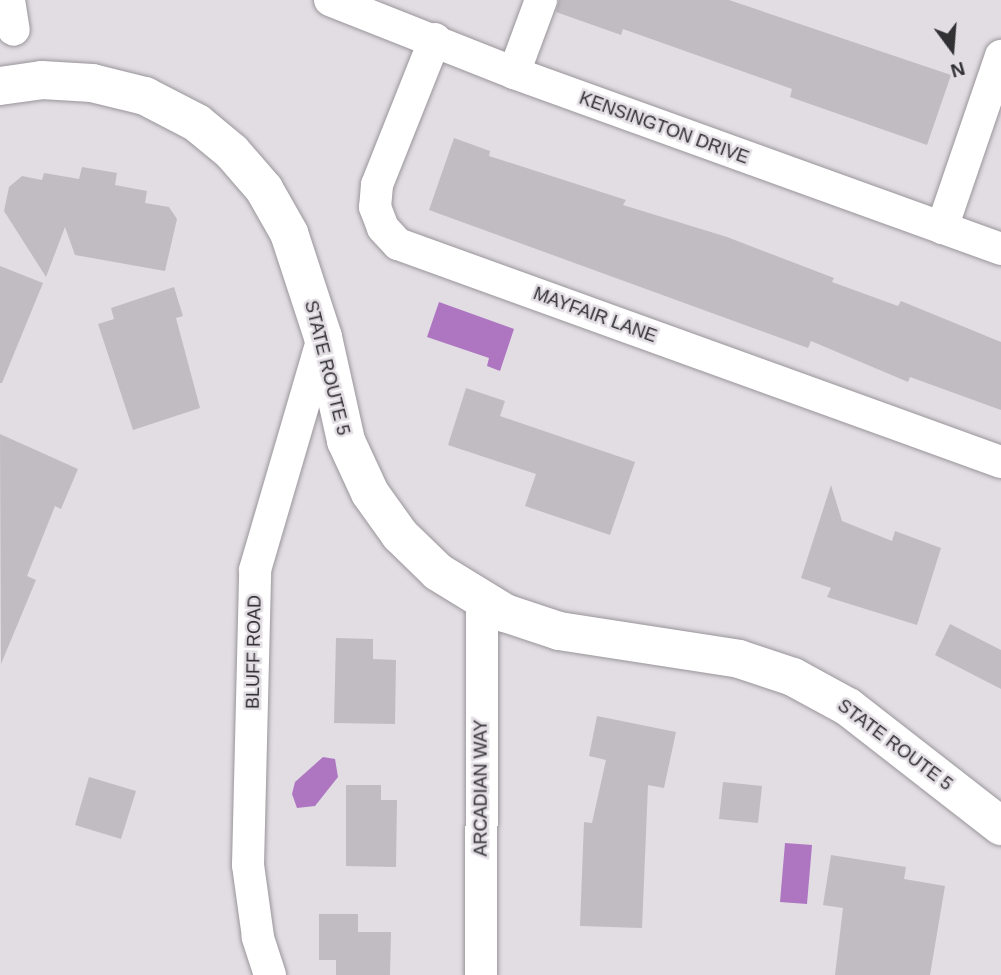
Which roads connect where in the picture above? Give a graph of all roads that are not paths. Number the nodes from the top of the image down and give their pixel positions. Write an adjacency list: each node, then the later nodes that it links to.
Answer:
1 (330, 0): 3 (street, KENSINGTON DRIVE)
2 (541, 0): 5 (street)
3 (435, 39): 5 (street, KENSINGTON DRIVE); 10 (street, MAYFAIR LANE)
4 (1001, 56): 7 (street)
5 (514, 73): 7 (street, KENSINGTON DRIVE)
6 (0, 86): 9 (main road, STATE ROUTE 5)
7 (942, 228): 8 (street, KENSINGTON DRIVE)
8 (1001, 250)
9 (323, 337): 11 (main road, STATE ROUTE 5); 13 (street, BLUFF ROAD)
10 (1001, 461)
11 (482, 601): 12 (main road, STATE ROUTE 5); 14 (street, ARCADIAN WAY)
12 (1001, 826)
13 (270, 975)
14 (481, 975)

